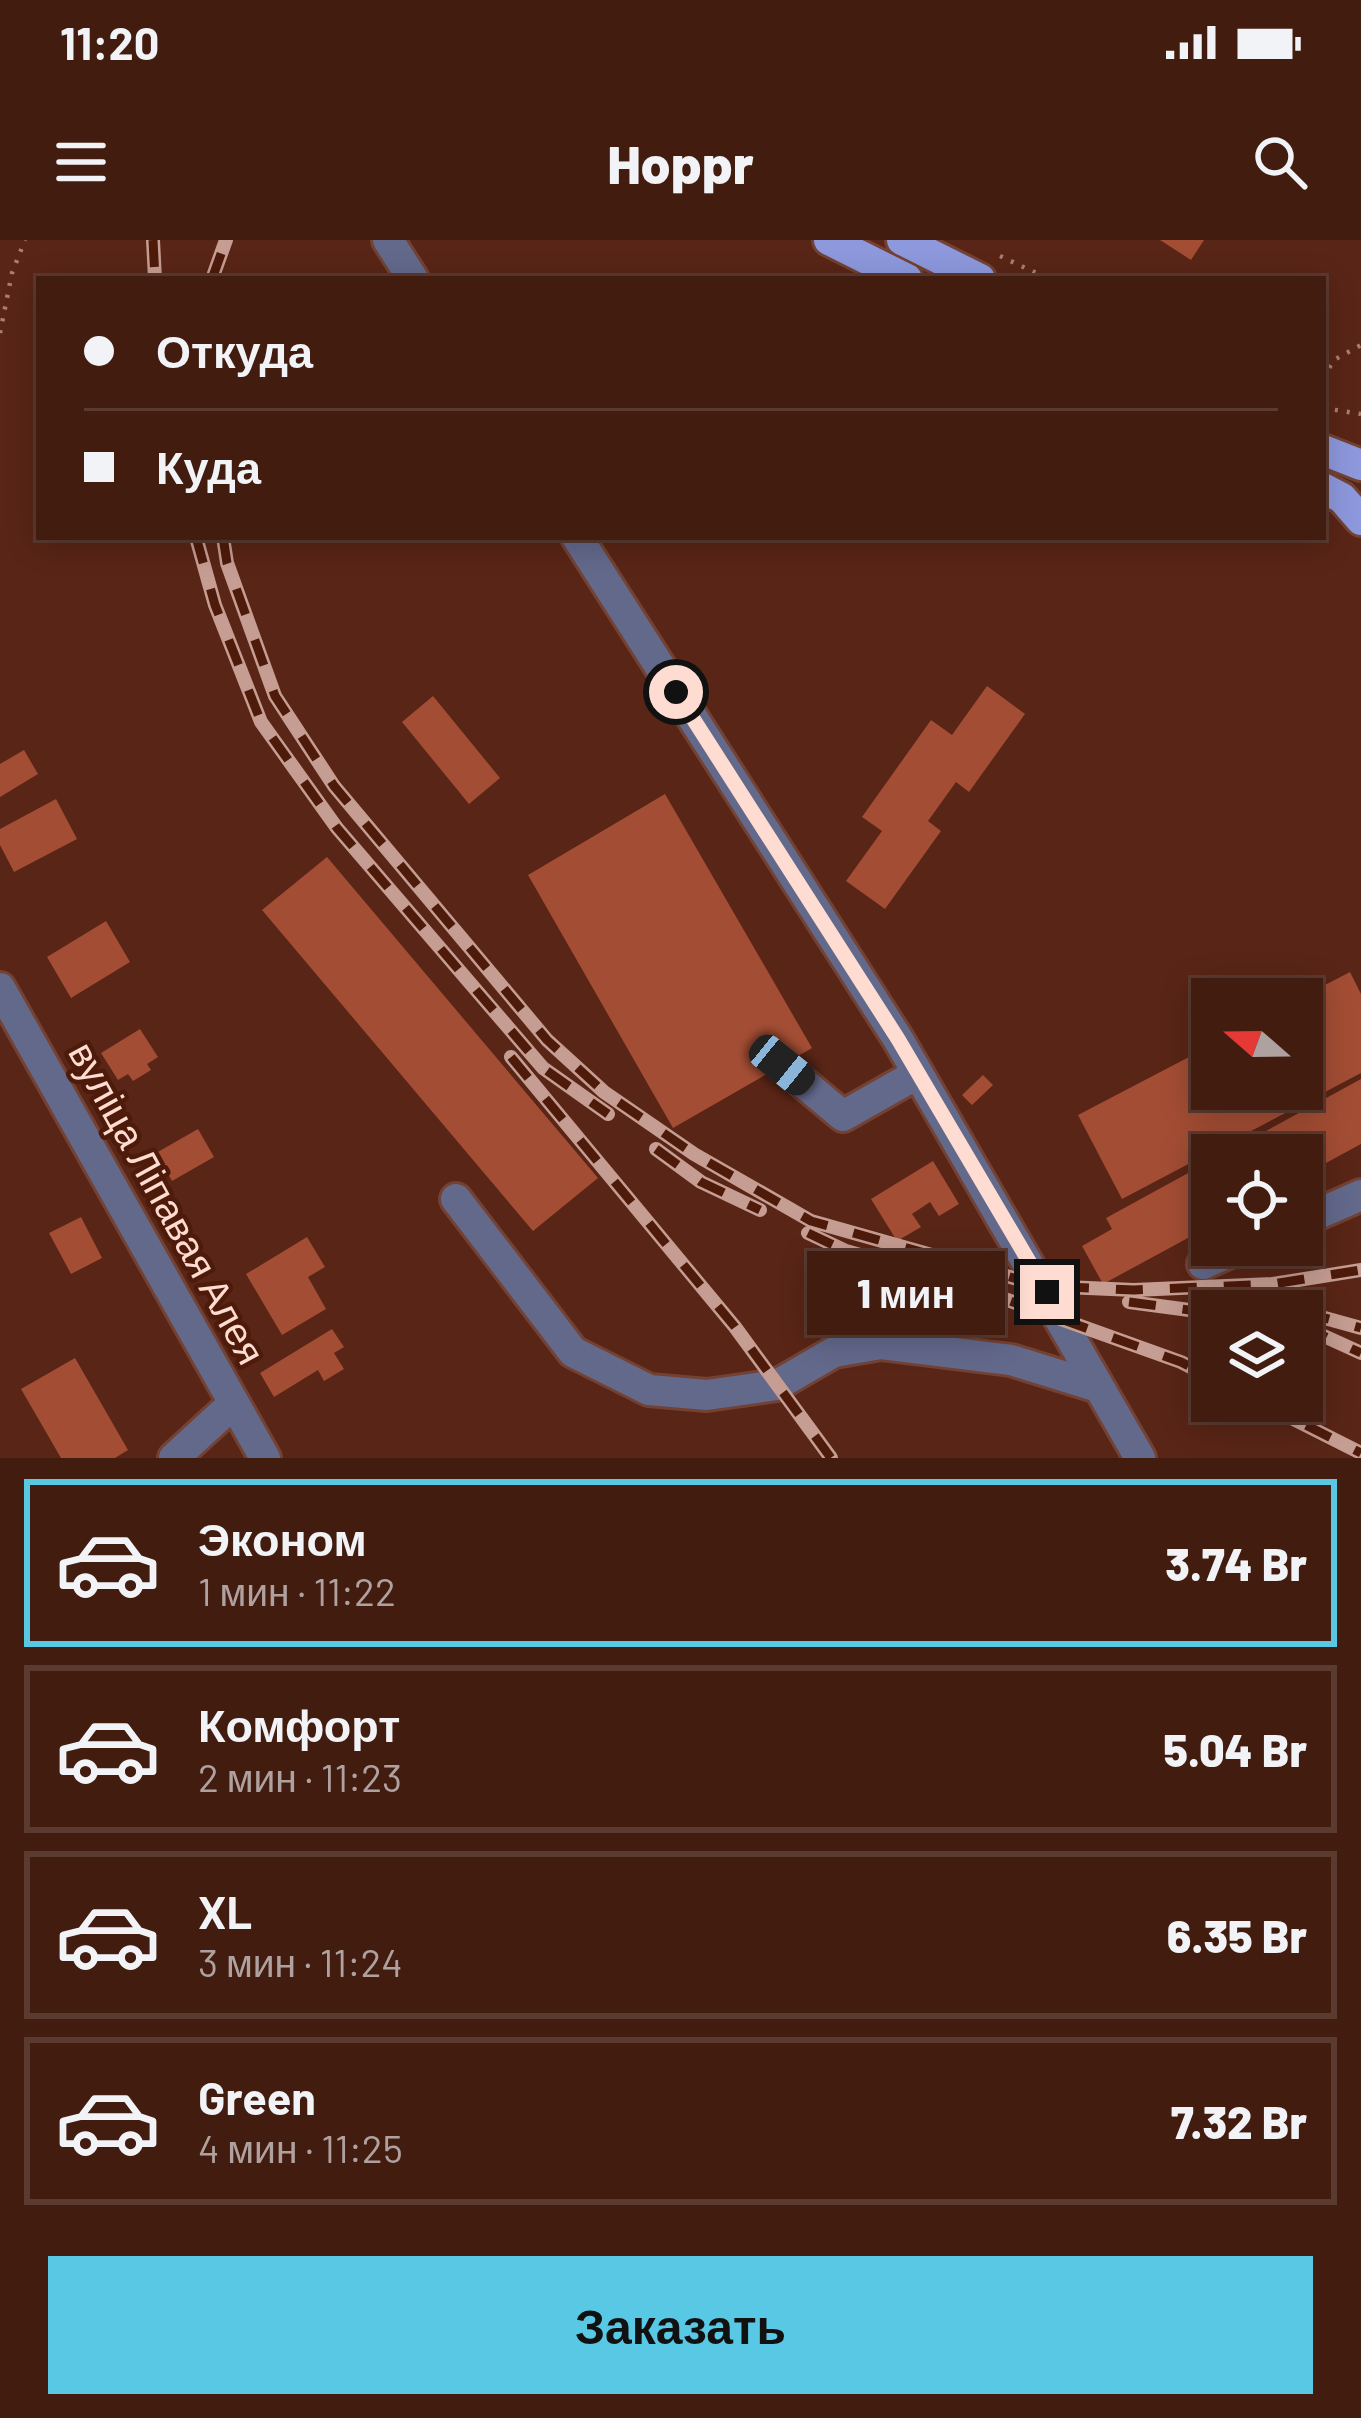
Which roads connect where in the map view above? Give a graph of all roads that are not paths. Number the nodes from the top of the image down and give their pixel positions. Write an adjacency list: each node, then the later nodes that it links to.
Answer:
1 (388, 240): 5 (street)
2 (829, 240): 6 (main road)
3 (902, 240): 4 (main road)
4 (984, 264)
5 (411, 276)
6 (901, 276)
7 (1326, 451): 8 (main road)
8 (1361, 465)
9 (1326, 490): 10 (main road)
10 (1361, 520)
11 (579, 540): 14 (street)
12 (0, 988): 19 (street, вуліца Ліпавая Алея)
13 (782, 1065): 14 (street)
14 (917, 1074): 18 (street)
15 (1361, 1195): 17 (street)
16 (456, 1199): 18 (street)
17 (1323, 1211)
18 (1098, 1387): 22 (street)
19 (234, 1403): 20 (street); 21 (street, вуліца Ліпавая Алея)
20 (174, 1458)
21 (265, 1458)
22 (1140, 1458)

